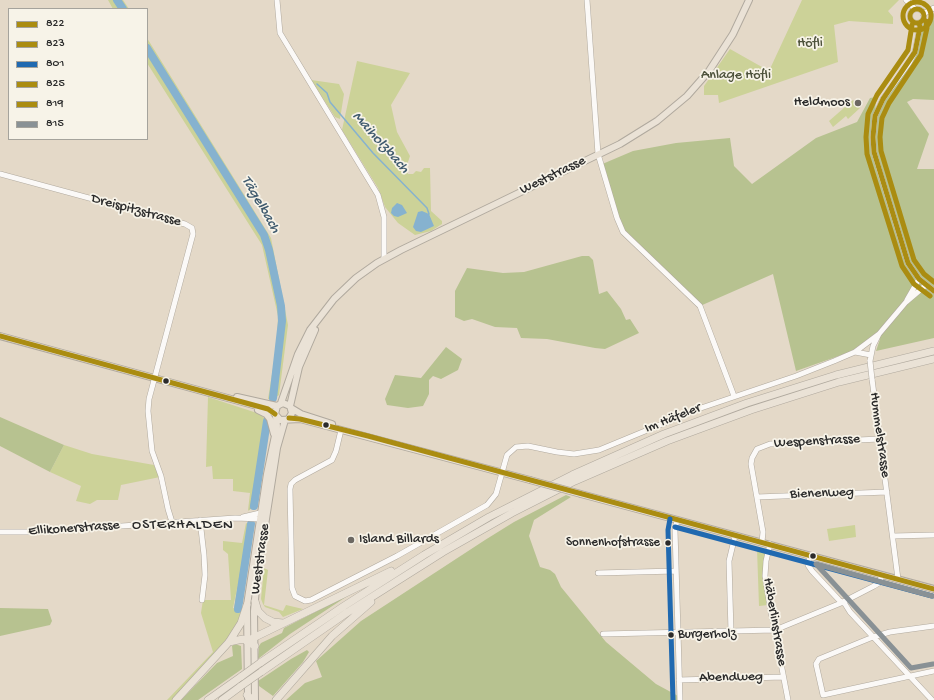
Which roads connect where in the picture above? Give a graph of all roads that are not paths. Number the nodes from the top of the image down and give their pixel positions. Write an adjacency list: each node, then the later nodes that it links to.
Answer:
1 (277, 0): 11 (street)
2 (587, 0): 9 (street)
3 (748, 0): 9 (main road, Weststrasse)
4 (906, 0): 6 (street)
5 (934, 8): 7 (street)
6 (914, 9): 7 (street); 8 (street)
7 (923, 14): 8 (street)
8 (919, 23): 12 (street)
9 (598, 154): 11 (main road, Weststrasse); 26 (street)
10 (0, 174): 23 (street, Dreispitzstrasse)
11 (384, 259): 16 (main road, Weststrasse)
12 (919, 279): 13 (street); 15 (street, Hummelstrasse)
13 (926, 286): 14 (street); 15 (street, Hummelstrasse)
14 (934, 291)
15 (906, 302): 17 (street, Hummelstrasse)
16 (323, 314): 27 (main road, Weststrasse); 28 (main road, Weststrasse)
17 (879, 334): 19 (street, Im Häfeler); 21 (street, Hummelstrasse)
18 (0, 336): 23 (main road)
19 (857, 350): 21 (street); 26 (street, Im Häfeler)
20 (934, 351): 48 (highway)
21 (871, 353): 34 (street, Hummelstrasse, bridge)
22 (934, 359): 56 (highway)
23 (154, 378): 24 (main road); 41 (street)
24 (188, 387): 25 (main road); 27 (main road)
25 (213, 395): 29 (main road); 33 (main road, Weststrasse)
26 (734, 396): 35 (street, Im Häfeler)
27 (279, 404): 28 (main road); 29 (main road)
28 (291, 407): 30 (main road); 32 (main road)
29 (276, 415): 30 (main road); 33 (main road, Weststrasse)
30 (287, 419): 31 (main road); 38 (main road, Weststrasse)
31 (341, 430): 32 (main road); 35 (street, Im Häfeler)
32 (368, 436): 35 (main road)
33 (274, 439): 38 (main road, Weststrasse)
34 (880, 439): 36 (street, Hummelstrasse); 37 (street, Wespenstrasse)
35 (501, 473): 39 (main road, bridge)
36 (887, 492): 37 (street, Bienenweg); 45 (street, Hummelstrasse)
37 (757, 497): 46 (street, Wespenstrasse)
38 (260, 516): 40 (street, Ellikonerstrasse); 59 (main road, Weststrasse); 61 (main road, Weststrasse)
39 (677, 520): 44 (main road); 51 (street)
40 (200, 521): 41 (street, Ellikonerstrasse); 58 (street)
41 (172, 522): 42 (street, Ellikonerstrasse)
42 (0, 532)
43 (934, 535): 45 (street)
44 (735, 536): 46 (main road); 65 (street)
45 (893, 536): 55 (street, Hummelstrasse)
46 (762, 542): 47 (main road)
47 (770, 544): 49 (main road); 64 (street, Häberlinstrasse)
48 (424, 555): 62 (highway); 79 (highway, bridge)
49 (810, 555): 54 (main road); 60 (street)
50 (610, 566): 53 (street)
51 (676, 571): 53 (street); 66 (street)
52 (598, 573): 53 (street)
53 (610, 573)
54 (882, 575): 55 (main road); 60 (street)
55 (898, 579): 57 (main road)
56 (395, 582): 80 (highway, bridge); 81 (highway)
57 (934, 589)
58 (202, 600)
59 (255, 601): 62 (highway); 69 (main road, Weststrasse)
60 (841, 603): 64 (street); 68 (street)
61 (247, 605): 70 (main road, Weststrasse); 71 (highway)
62 (285, 622): 69 (highway)
63 (934, 626): 68 (street)
64 (775, 630): 65 (street); 75 (street, Häberlinstrasse)
65 (731, 632): 66 (street)
66 (678, 633): 67 (street); 76 (street)
67 (603, 634)
68 (873, 637): 74 (street); 74 (street)
69 (255, 638): 70 (highway); 72 (main road, Weststrasse)
70 (247, 641): 71 (highway); 72 (highway); 77 (main road, Weststrasse)
71 (229, 642): 78 (highway)
72 (255, 646): 77 (main road, Weststrasse)
73 (934, 671): 74 (street)
74 (909, 676): 84 (street)
75 (783, 677): 76 (street, Abendweg); 83 (street, Häberlinstrasse)
76 (679, 680): 82 (street)
77 (251, 699)
78 (176, 700)
79 (208, 700)
80 (222, 700)
81 (276, 700)
82 (680, 700)
83 (788, 700)
84 (932, 700)

